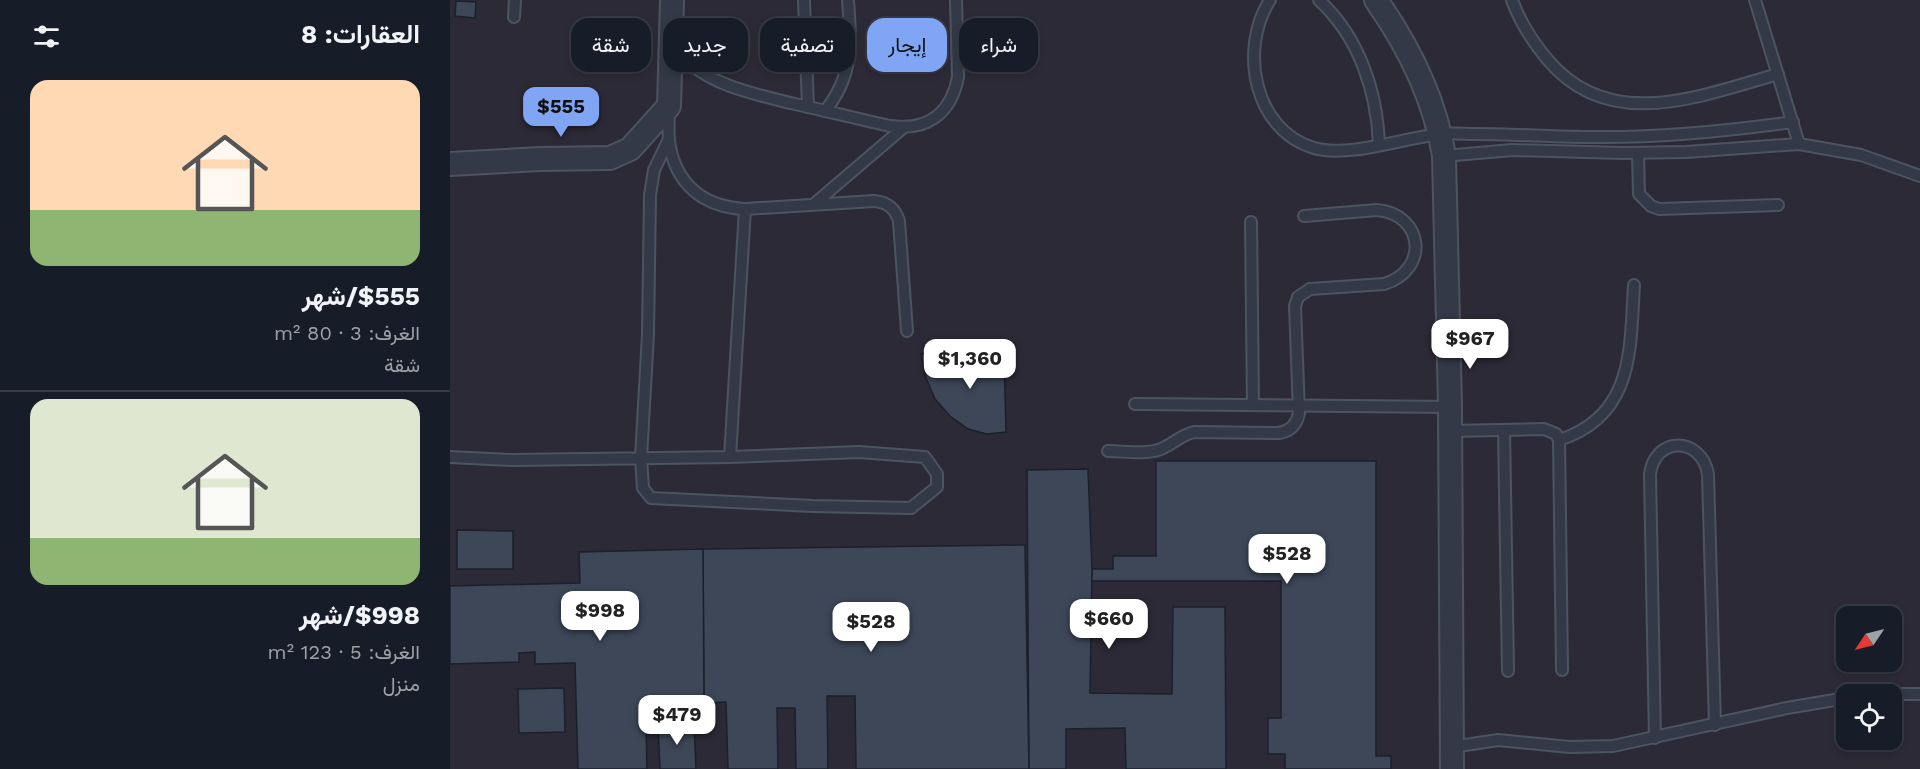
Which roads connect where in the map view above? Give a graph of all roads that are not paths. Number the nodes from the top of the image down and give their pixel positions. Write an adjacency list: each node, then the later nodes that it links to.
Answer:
1 (515, 0): 11 (lane)
2 (672, 0): 12 (street)
3 (804, 0): 17 (lane)
4 (848, 0): 18 (lane)
5 (956, 0): 20 (lane)
6 (1270, 0): 23 (lane)
7 (1319, 0): 23 (lane)
8 (1376, 0): 24 (street)
9 (1512, 0): 15 (lane)
10 (1755, 0): 15 (lane)
11 (514, 17)
12 (672, 18)
13 (671, 72): 16 (street)
14 (701, 72): 17 (lane)
15 (1778, 74): 19 (lane)
16 (669, 106): 21 (lane); 26 (street)
17 (808, 107): 18 (lane)
18 (825, 111): 20 (lane)
19 (1793, 122): 22 (lane); 24 (lane)
20 (903, 128): 28 (lane)
21 (669, 139): 30 (lane); 45 (lane)
22 (1799, 144): 25 (lane); 27 (lane)
23 (1379, 145): 24 (lane)
24 (1442, 145): 25 (lane); 38 (street)
25 (1638, 153): 29 (lane)
26 (450, 164)
27 (1920, 176)
28 (814, 204): 30 (lane); 34 (lane)
29 (1778, 205)
30 (745, 208): 44 (lane)
31 (1304, 216): 37 (lane)
32 (1251, 222): 36 (lane)
33 (1634, 285): 41 (lane)
34 (907, 331)
35 (1135, 404): 36 (lane)
36 (1253, 405): 37 (lane)
37 (1299, 407): 38 (lane); 42 (lane)
38 (1450, 407): 40 (street)
39 (1504, 430): 40 (lane); 41 (lane); 47 (lane)
40 (1450, 431): 53 (street)
41 (1559, 440): 46 (lane)
42 (1108, 451)
43 (450, 456): 45 (lane)
44 (730, 457): 45 (lane); 45 (lane)
45 (641, 458)
46 (1562, 670)
47 (1508, 671)
48 (1920, 693): 49 (lane)
49 (1902, 694)
50 (1836, 700): 51 (lane)
51 (1715, 725): 52 (lane); 52 (lane)
52 (1655, 738): 53 (lane)
53 (1452, 758)

